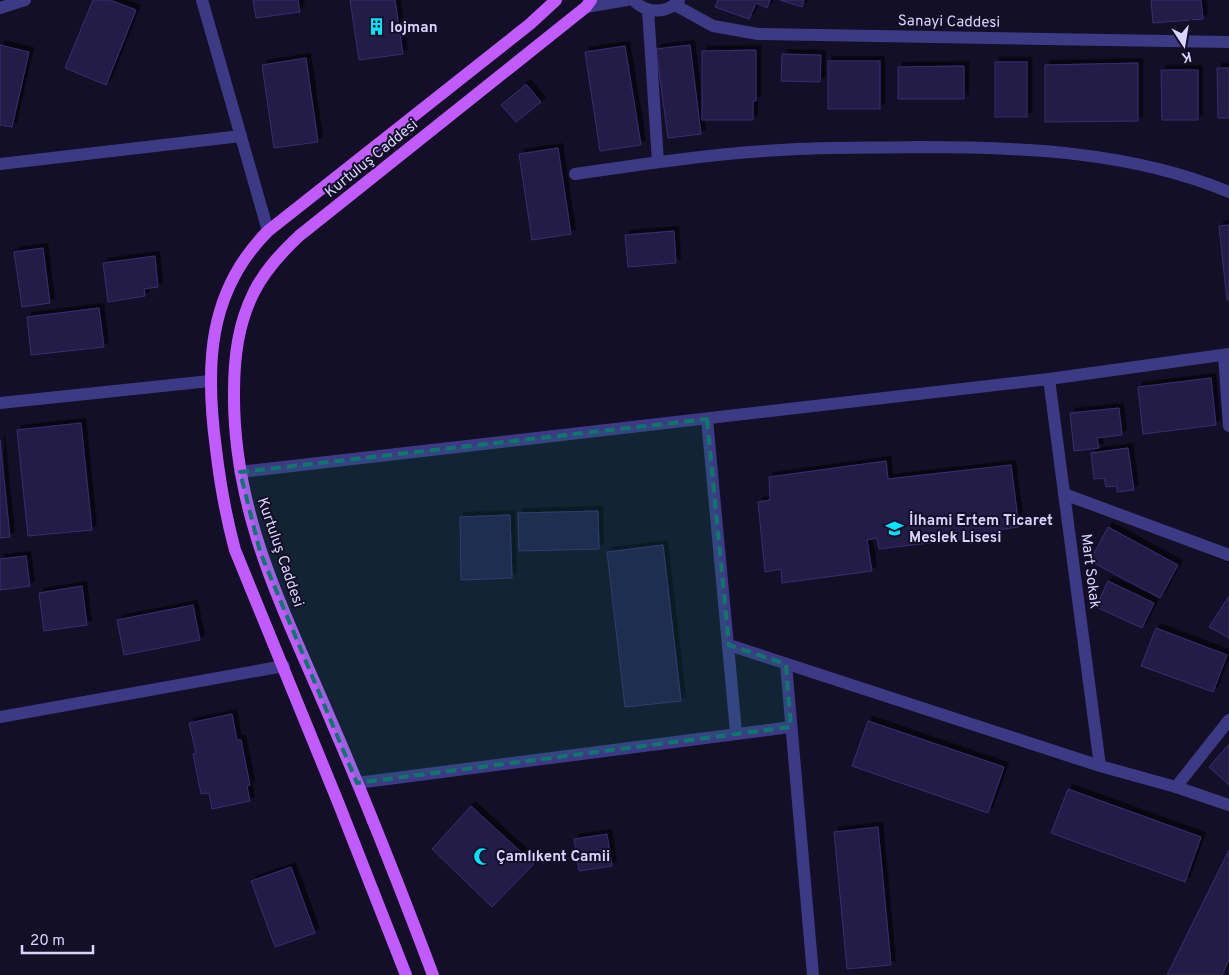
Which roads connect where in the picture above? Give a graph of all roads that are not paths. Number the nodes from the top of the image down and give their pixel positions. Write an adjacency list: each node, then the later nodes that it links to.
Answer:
1 (25, 0): 8 (street)
2 (202, 0): 11 (street)
3 (556, 0): 16 (main road, Kurtuluş Caddesi)
4 (627, 0): 7 (street)
5 (633, 0): 9 (street)
6 (677, 2): 9 (street); 10 (street, Sanayi Caddesi)
7 (588, 3): 23 (main road, Kurtuluş Caddesi)
8 (0, 8)
9 (648, 10): 12 (street)
10 (1229, 42)
11 (241, 136): 13 (street); 16 (street)
12 (658, 162): 14 (street); 15 (street)
13 (0, 164)
14 (575, 174)
15 (1229, 192)
16 (268, 231): 19 (main road, Kurtuluş Caddesi)
17 (1226, 355): 18 (street); 22 (street)
18 (1049, 379): 21 (street); 24 (street, Mart Sokak)
19 (210, 381): 20 (street); 28 (main road, Kurtuluş Caddesi)
20 (0, 403)
21 (707, 419): 23 (street); 26 (street)
22 (1229, 426)
23 (240, 472): 34 (main road, Kurtuluş Caddesi)
24 (1064, 494): 25 (street); 33 (street, Mart Sokak)
25 (1229, 555)
26 (729, 646): 27 (street); 32 (street)
27 (786, 664): 31 (street); 33 (street)
28 (284, 666): 29 (street); 37 (main road, Kurtuluş Caddesi)
29 (0, 717)
30 (1229, 720): 35 (street)
31 (791, 727): 32 (street); 39 (street)
32 (736, 732): 34 (street)
33 (1100, 766): 35 (street)
34 (357, 783): 38 (main road, Kurtuluş Caddesi)
35 (1176, 787): 36 (street)
36 (1229, 805)
37 (406, 975)
38 (433, 975)
39 (813, 975)

